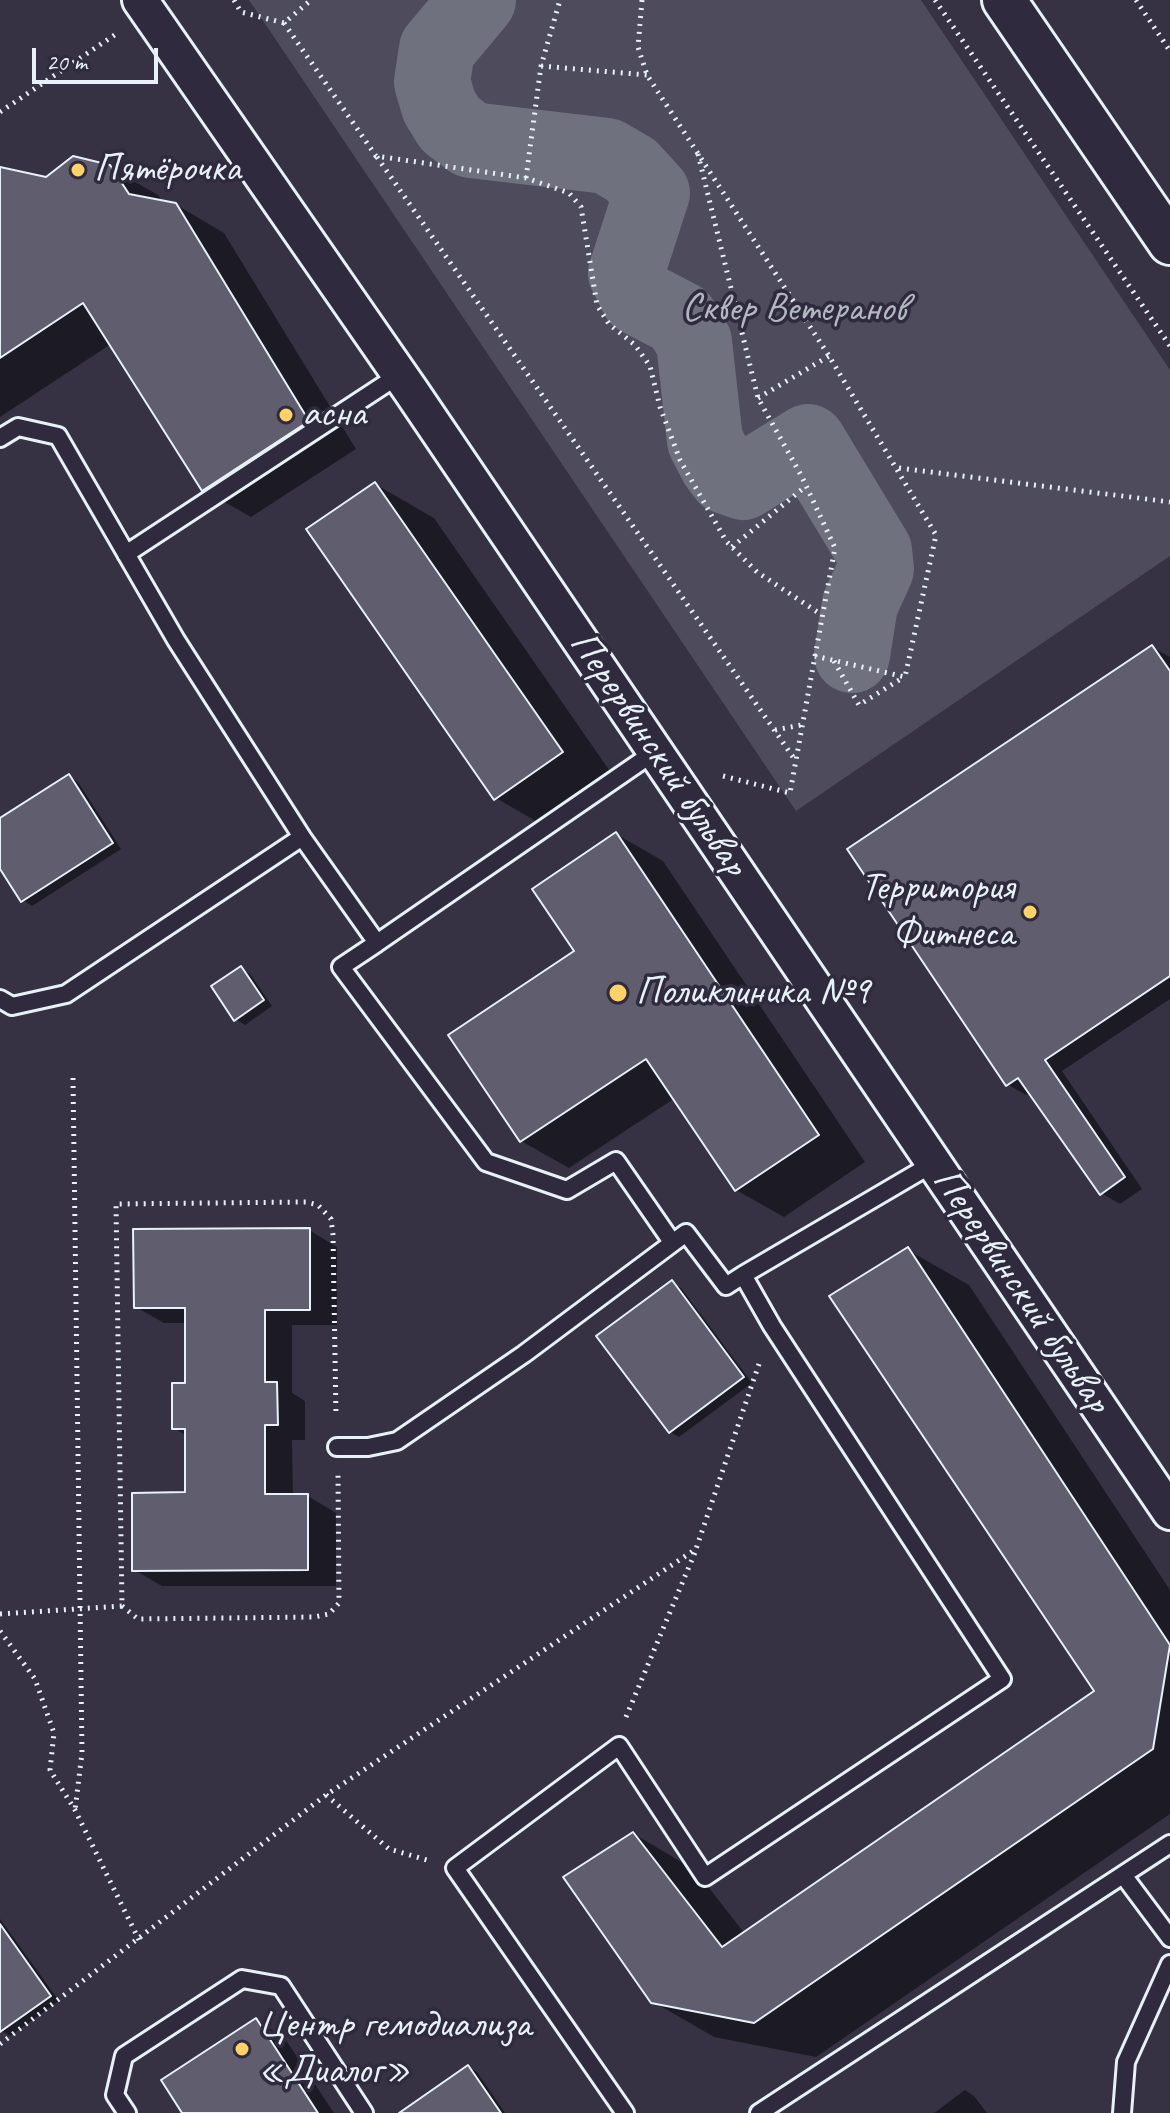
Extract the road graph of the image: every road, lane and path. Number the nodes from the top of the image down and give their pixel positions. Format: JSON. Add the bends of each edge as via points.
{"nodes":[{"id":1,"x":234,"y":0,"type":"edge"},
{"id":2,"x":311,"y":0,"type":"edge"},
{"id":3,"x":560,"y":0,"type":"edge"},
{"id":4,"x":642,"y":0,"type":"edge"},
{"id":5,"x":935,"y":0,"type":"edge"},
{"id":6,"x":1004,"y":0,"type":"edge"},
{"id":7,"x":1136,"y":0,"type":"edge"},
{"id":8,"x":144,"y":6,"type":"edge"},
{"id":9,"x":284,"y":23,"type":"junction"},
{"id":10,"x":1170,"y":51,"type":"edge"},
{"id":11,"x":541,"y":66,"type":"junction"},
{"id":12,"x":647,"y":75,"type":"junction"},
{"id":13,"x":0,"y":112,"type":"edge"},
{"id":14,"x":697,"y":149,"type":"junction"},
{"id":15,"x":376,"y":156,"type":"junction"},
{"id":16,"x":526,"y":178,"type":"junction"},
{"id":17,"x":1170,"y":243,"type":"edge"},
{"id":18,"x":1170,"y":346,"type":"edge"},
{"id":19,"x":829,"y":356,"type":"junction"},
{"id":20,"x":399,"y":375,"type":"junction"},
{"id":21,"x":758,"y":398,"type":"junction"},
{"id":22,"x":0,"y":438,"type":"edge"},
{"id":23,"x":898,"y":468,"type":"junction"},
{"id":24,"x":806,"y":486,"type":"junction"},
{"id":25,"x":1170,"y":502,"type":"edge"},
{"id":26,"x":732,"y":547,"type":"junction"},
{"id":27,"x":126,"y":554,"type":"junction"},
{"id":28,"x":822,"y":615,"type":"junction"},
{"id":29,"x":815,"y":656,"type":"junction"},
{"id":30,"x":834,"y":661,"type":"junction"},
{"id":31,"x":905,"y":677,"type":"junction"},
{"id":32,"x":801,"y":725,"type":"junction"},
{"id":33,"x":775,"y":730,"type":"junction"},
{"id":34,"x":659,"y":756,"type":"junction"},
{"id":35,"x":794,"y":758,"type":"junction"},
{"id":36,"x":302,"y":837,"type":"junction"},
{"id":37,"x":377,"y":943,"type":"junction"},
{"id":38,"x":0,"y":999,"type":"edge"},
{"id":39,"x":73,"y":1078,"type":"dead end"},
{"id":40,"x":934,"y":1163,"type":"junction"},
{"id":41,"x":672,"y":1242,"type":"junction"},
{"id":42,"x":743,"y":1275,"type":"junction"},
{"id":43,"x":772,"y":1326,"type":"junction"},
{"id":44,"x":337,"y":1447,"type":"junction"},
{"id":45,"x":1170,"y":1512,"type":"edge"},
{"id":46,"x":696,"y":1549,"type":"junction"},
{"id":47,"x":122,"y":1606,"type":"junction"},
{"id":48,"x":80,"y":1610,"type":"junction"},
{"id":49,"x":0,"y":1614,"type":"edge"},
{"id":50,"x":0,"y":1631,"type":"edge"},
{"id":51,"x":619,"y":1746,"type":"junction"},
{"id":52,"x":326,"y":1795,"type":"junction"},
{"id":53,"x":75,"y":1810,"type":"junction"},
{"id":54,"x":1170,"y":1844,"type":"edge"},
{"id":55,"x":455,"y":1868,"type":"junction"},
{"id":56,"x":1123,"y":1875,"type":"junction"},
{"id":57,"x":1170,"y":1938,"type":"edge"},
{"id":58,"x":139,"y":1940,"type":"junction"},
{"id":59,"x":1170,"y":1964,"type":"edge"},
{"id":60,"x":0,"y":2044,"type":"edge"},
{"id":61,"x":127,"y":2113,"type":"edge"},
{"id":62,"x":364,"y":2113,"type":"edge"},
{"id":63,"x":625,"y":2113,"type":"edge"},
{"id":64,"x":759,"y":2113,"type":"edge"},
{"id":65,"x":1122,"y":2113,"type":"edge"}],
"edges":[{"from":1,"to":9,"type":"path","via":[[241,12]]},
{"from":2,"to":9,"type":"path"},
{"from":3,"to":11,"type":"path"},
{"from":4,"to":12,"type":"path","via":[[638,47]]},
{"from":5,"to":18,"type":"path"},
{"from":6,"to":17,"type":"street"},
{"from":7,"to":10,"type":"path"},
{"from":8,"to":13,"type":"path"},
{"from":8,"to":20,"type":"street","name":"Перервинский бульвар"},
{"from":9,"to":15,"type":"path"},
{"from":11,"to":12,"type":"path"},
{"from":11,"to":16,"type":"path"},
{"from":12,"to":14,"type":"path"},
{"from":14,"to":19,"type":"path"},
{"from":14,"to":21,"type":"path"},
{"from":15,"to":16,"type":"path"},
{"from":15,"to":33,"type":"path"},
{"from":16,"to":26,"type":"path","via":[[569,193],[581,207],[597,305],[650,366],[680,460]]},
{"from":19,"to":21,"type":"path"},
{"from":19,"to":23,"type":"path"},
{"from":20,"to":27,"type":"lane"},
{"from":20,"to":34,"type":"street","name":"Перервинский бульвар"},
{"from":21,"to":24,"type":"path"},
{"from":22,"to":27,"type":"lane","via":[[18,427],[58,436]]},
{"from":23,"to":25,"type":"path"},
{"from":23,"to":31,"type":"path","via":[[936,535]]},
{"from":24,"to":26,"type":"path"},
{"from":24,"to":28,"type":"path","via":[[835,548]]},
{"from":26,"to":28,"type":"path","via":[[757,572]]},
{"from":27,"to":36,"type":"lane"},
{"from":28,"to":29,"type":"path"},
{"from":29,"to":30,"type":"path"},
{"from":29,"to":32,"type":"path"},
{"from":30,"to":31,"type":"path"},
{"from":30,"to":31,"type":"path","via":[[859,705]]},
{"from":32,"to":33,"type":"path"},
{"from":32,"to":35,"type":"path"},
{"from":33,"to":35,"type":"path"},
{"from":34,"to":35,"type":"path","via":[[790,793]]},
{"from":34,"to":37,"type":"lane"},
{"from":34,"to":40,"type":"street","name":"Перервинский бульвар"},
{"from":36,"to":37,"type":"lane"},
{"from":36,"to":38,"type":"lane","via":[[66,994],[12,1006]]},
{"from":37,"to":41,"type":"lane","via":[[341,967],[486,1162],[567,1190],[616,1161]]},
{"from":39,"to":48,"type":"path"},
{"from":40,"to":42,"type":"lane"},
{"from":40,"to":45,"type":"street","name":"Перервинский бульвар"},
{"from":41,"to":42,"type":"lane","via":[[686,1233],[726,1286]]},
{"from":41,"to":44,"type":"lane","via":[[397,1441]]},
{"from":42,"to":43,"type":"lane"},
{"from":43,"to":46,"type":"path"},
{"from":43,"to":51,"type":"lane","via":[[1002,1679],[705,1877]]},
{"from":44,"to":47,"type":"path","via":[[339,1603],[329,1614],[138,1619]]},
{"from":44,"to":47,"type":"path","via":[[333,1235],[325,1212],[306,1202],[116,1204]]},
{"from":46,"to":51,"type":"path","via":[[630,1700]]},
{"from":46,"to":52,"type":"path"},
{"from":47,"to":48,"type":"path"},
{"from":48,"to":49,"type":"path"},
{"from":48,"to":53,"type":"path","via":[[82,1753]]},
{"from":50,"to":53,"type":"path","via":[[35,1679],[54,1733],[50,1770]]},
{"from":51,"to":55,"type":"lane"},
{"from":52,"to":55,"type":"path","via":[[389,1849]]},
{"from":52,"to":58,"type":"path"},
{"from":53,"to":58,"type":"path"},
{"from":54,"to":56,"type":"lane"},
{"from":55,"to":63,"type":"lane"},
{"from":56,"to":57,"type":"lane"},
{"from":56,"to":64,"type":"lane"},
{"from":58,"to":60,"type":"path"},
{"from":59,"to":65,"type":"lane","via":[[1126,2062]]},
{"from":61,"to":62,"type":"lane","via":[[115,2095],[124,2056],[242,1979],[281,1986]]}]}
